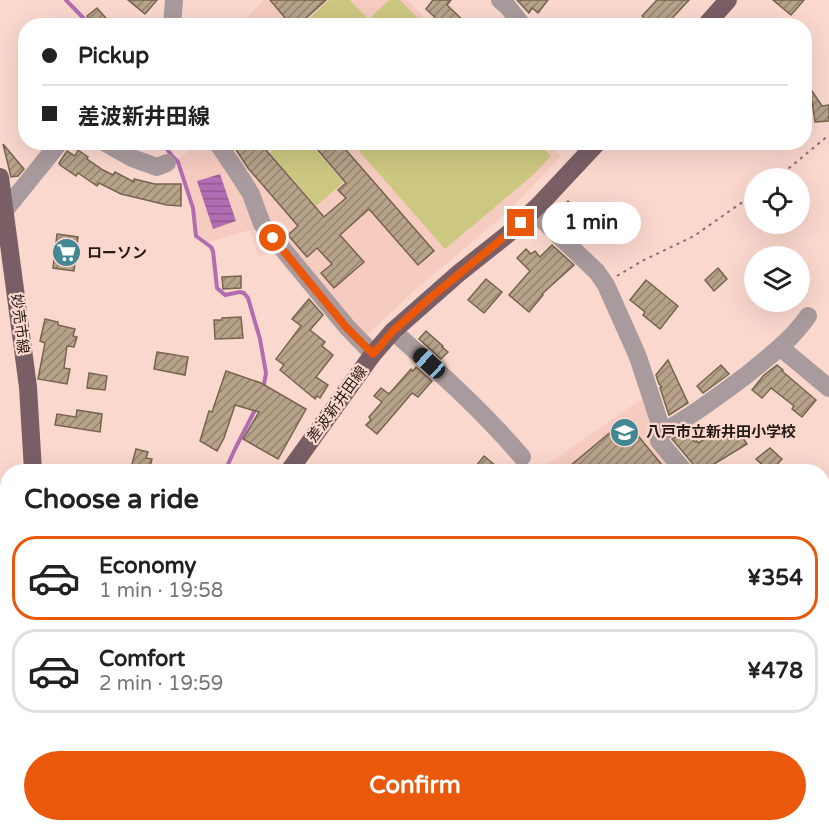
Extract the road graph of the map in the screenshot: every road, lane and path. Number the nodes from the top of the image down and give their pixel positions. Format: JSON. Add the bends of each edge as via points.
{"nodes":[{"id":1,"x":174,"y":0,"type":"edge"},
{"id":2,"x":500,"y":0,"type":"edge"},
{"id":3,"x":728,"y":0,"type":"edge"},
{"id":4,"x":173,"y":18,"type":"edge"},
{"id":5,"x":517,"y":18,"type":"edge"},
{"id":6,"x":712,"y":18,"type":"edge"},
{"id":7,"x":829,"y":135,"type":"edge"},
{"id":8,"x":812,"y":149,"type":"edge"},
{"id":9,"x":54,"y":150,"type":"edge"},
{"id":10,"x":118,"y":150,"type":"edge"},
{"id":11,"x":222,"y":150,"type":"edge"},
{"id":12,"x":590,"y":150,"type":"edge"},
{"id":13,"x":811,"y":150,"type":"edge"},
{"id":14,"x":167,"y":163,"type":"dead end"},
{"id":15,"x":789,"y":168,"type":"edge"},
{"id":16,"x":0,"y":177,"type":"edge"},
{"id":17,"x":744,"y":201,"type":"edge"},
{"id":18,"x":5,"y":210,"type":"junction"},
{"id":19,"x":533,"y":211,"type":"junction"},
{"id":20,"x":606,"y":285,"type":"junction"},
{"id":21,"x":808,"y":316,"type":"dead end"},
{"id":22,"x":393,"y":331,"type":"junction"},
{"id":23,"x":781,"y":348,"type":"junction"},
{"id":24,"x":373,"y":354,"type":"junction"},
{"id":25,"x":829,"y":388,"type":"edge"},
{"id":26,"x":659,"y":434,"type":"junction"},
{"id":27,"x":522,"y":457,"type":"dead end"},
{"id":28,"x":33,"y":464,"type":"edge"},
{"id":29,"x":294,"y":464,"type":"edge"},
{"id":30,"x":678,"y":464,"type":"edge"}],
"edges":[{"from":1,"to":4,"type":"street"},
{"from":2,"to":5,"type":"street"},
{"from":3,"to":6,"type":"main road"},
{"from":7,"to":8,"type":"path"},
{"from":9,"to":18,"type":"street"},
{"from":10,"to":14,"type":"street","via":[[157,167]]},
{"from":11,"to":24,"type":"street","via":[[251,194],[262,224],[346,327]]},
{"from":12,"to":19,"type":"main road","name":"差波新井田線"},
{"from":13,"to":15,"type":"path"},
{"from":16,"to":18,"type":"main road","name":"妙売市線"},
{"from":17,"to":20,"type":"path","via":[[694,236],[622,272]]},
{"from":18,"to":28,"type":"main road","name":"妙売市線","via":[[28,387]]},
{"from":19,"to":20,"type":"street"},
{"from":19,"to":22,"type":"main road","name":"差波新井田線"},
{"from":20,"to":26,"type":"street","via":[[638,357],[659,421]]},
{"from":21,"to":23,"type":"street"},
{"from":22,"to":24,"type":"main road","name":"差波新井田線"},
{"from":22,"to":27,"type":"street","via":[[482,413]]},
{"from":23,"to":25,"type":"street"},
{"from":23,"to":26,"type":"street","via":[[705,406]]},
{"from":24,"to":29,"type":"main road","name":"差波新井田線"},
{"from":26,"to":30,"type":"street","via":[[659,441]]}]}
